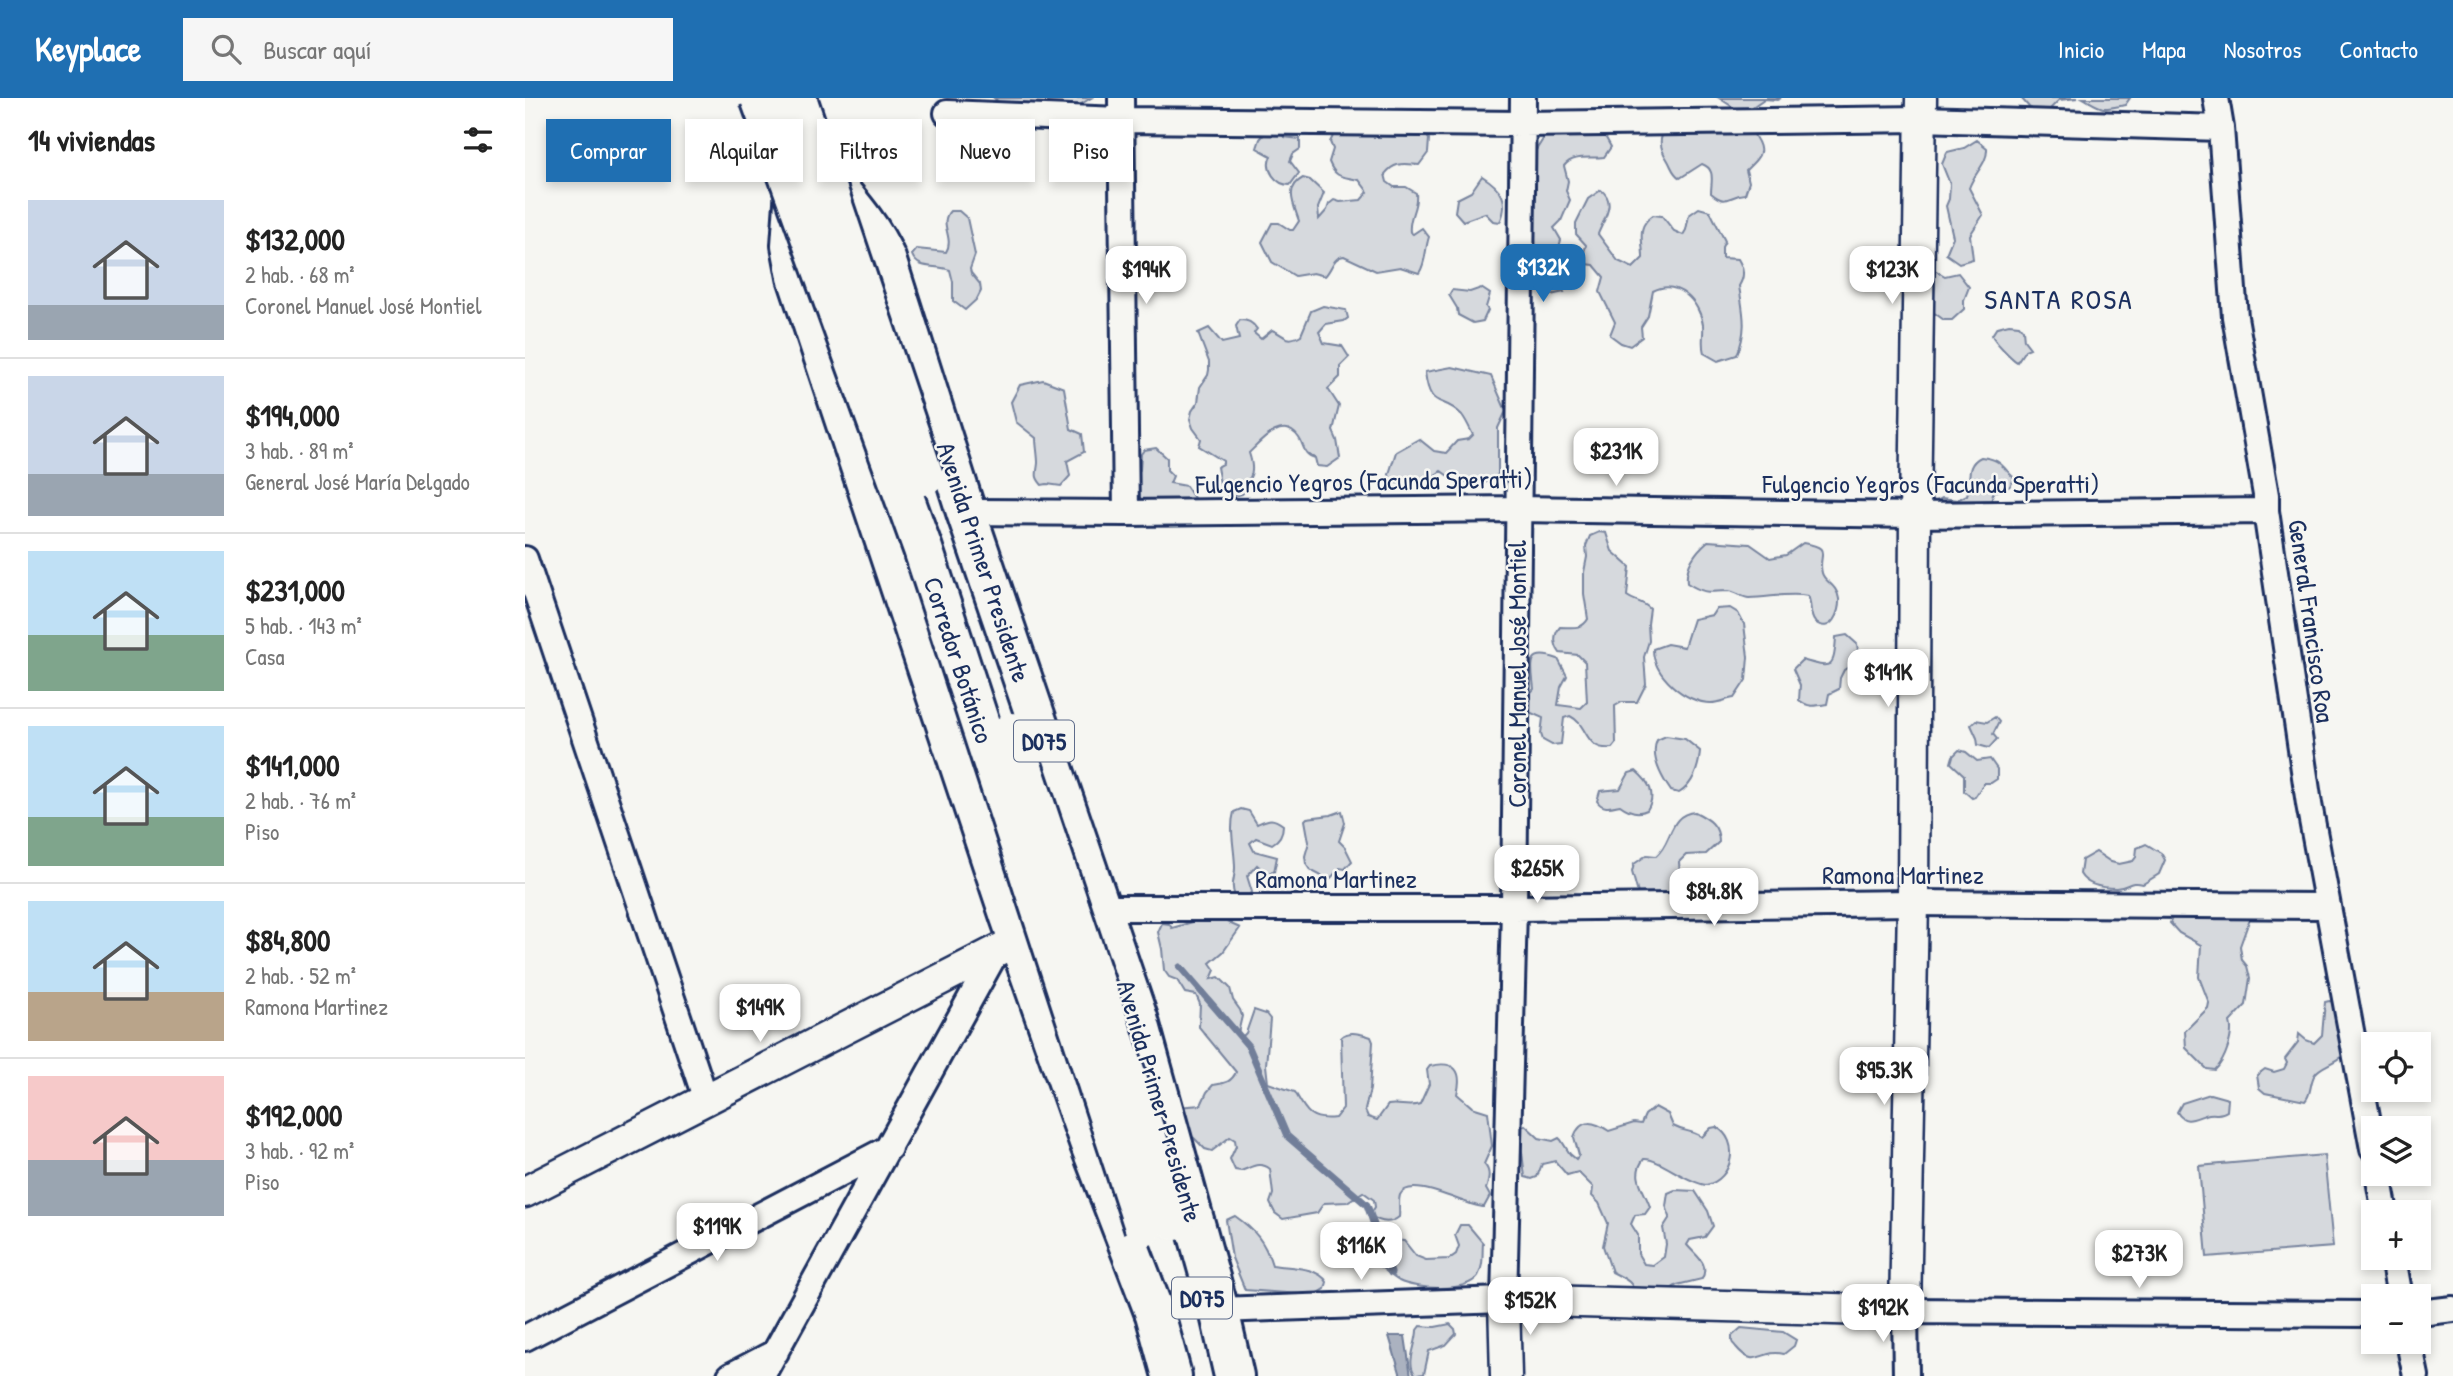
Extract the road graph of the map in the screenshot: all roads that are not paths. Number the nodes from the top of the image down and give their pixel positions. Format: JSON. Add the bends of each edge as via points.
{"nodes":[{"id":1,"x":760,"y":98,"type":"edge"},
{"id":2,"x":778,"y":98,"type":"edge"},
{"id":3,"x":797,"y":98,"type":"edge"},
{"id":4,"x":1523,"y":98,"type":"edge"},
{"id":5,"x":2216,"y":98,"type":"edge"},
{"id":6,"x":1921,"y":108,"type":"edge"},
{"id":7,"x":1120,"y":109,"type":"edge"},
{"id":8,"x":947,"y":113,"type":"dead end"},
{"id":9,"x":786,"y":119,"type":"edge"},
{"id":10,"x":1522,"y":124,"type":"junction"},
{"id":11,"x":2221,"y":128,"type":"junction"},
{"id":12,"x":803,"y":149,"type":"edge"},
{"id":13,"x":794,"y":182,"type":"edge"},
{"id":14,"x":1517,"y":509,"type":"junction"},
{"id":15,"x":2266,"y":511,"type":"junction"},
{"id":16,"x":966,"y":512,"type":"junction"},
{"id":17,"x":1126,"y":513,"type":"junction"},
{"id":18,"x":1915,"y":515,"type":"junction"},
{"id":19,"x":525,"y":559,"type":"edge"},
{"id":20,"x":1913,"y":903,"type":"junction"},
{"id":21,"x":2328,"y":906,"type":"junction"},
{"id":22,"x":1101,"y":908,"type":"junction"},
{"id":23,"x":1514,"y":908,"type":"junction"},
{"id":24,"x":1007,"y":946,"type":"junction"},
{"id":25,"x":706,"y":1100,"type":"junction"},
{"id":26,"x":2367,"y":1116,"type":"edge"},
{"id":27,"x":889,"y":1147,"type":"junction"},
{"id":28,"x":525,"y":1192,"type":"edge"},
{"id":29,"x":1160,"y":1224,"type":"junction"},
{"id":30,"x":1504,"y":1300,"type":"junction"},
{"id":31,"x":2453,"y":1309,"type":"edge"},
{"id":32,"x":1219,"y":1310,"type":"junction"},
{"id":33,"x":1905,"y":1311,"type":"junction"},
{"id":34,"x":2431,"y":1312,"type":"edge"},
{"id":35,"x":2361,"y":1314,"type":"edge"},
{"id":36,"x":525,"y":1338,"type":"edge"},
{"id":37,"x":776,"y":1352,"type":"junction"},
{"id":38,"x":2412,"y":1354,"type":"edge"},
{"id":39,"x":730,"y":1376,"type":"edge"},
{"id":40,"x":762,"y":1376,"type":"edge"},
{"id":41,"x":1173,"y":1376,"type":"edge"},
{"id":42,"x":1178,"y":1376,"type":"edge"},
{"id":43,"x":1232,"y":1376,"type":"edge"},
{"id":44,"x":1506,"y":1376,"type":"edge"},
{"id":45,"x":1906,"y":1376,"type":"edge"},
{"id":46,"x":2417,"y":1376,"type":"edge"}],
"edges":[{"from":1,"to":29,"type":"highway","name":"Corredor Botánico","number":"D075","bridge":true},
{"from":2,"to":9,"type":"highway","name":"Avenida Primer Presidente","number":"D075"},
{"from":3,"to":29,"type":"highway","name":"Corredor Botánico","number":"D075","bridge":true},
{"from":4,"to":10,"type":"street","name":"Coronel Manuel José Montiel"},
{"from":5,"to":11,"type":"street","name":"General Francisco Roa"},
{"from":6,"to":10,"type":"street"},
{"from":6,"to":11,"type":"street"},
{"from":6,"to":18,"type":"street"},
{"from":7,"to":8,"type":"street"},
{"from":7,"to":10,"type":"street"},
{"from":7,"to":17,"type":"street"},
{"from":10,"to":14,"type":"street","name":"Coronel Manuel José Montiel"},
{"from":11,"to":15,"type":"street","name":"General Francisco Roa","via":[[2235,317]]},
{"from":12,"to":16,"type":"highway","name":"Avenida Primer Presidente","number":"D075","via":[[877,238]]},
{"from":13,"to":24,"type":"highway","name":"Avenida Primer Presidente","number":"D075","via":[[791,245],[797,277]]},
{"from":14,"to":17,"type":"street","name":"Fulgencio Yegros (Facunda Speratti)"},
{"from":14,"to":18,"type":"street","name":"Fulgencio Yegros (Facunda Speratti)"},
{"from":14,"to":23,"type":"street","name":"Coronel Manuel José Montiel"},
{"from":15,"to":18,"type":"street","name":"Fulgencio Yegros (Facunda Speratti)"},
{"from":15,"to":21,"type":"street","name":"General Francisco Roa"},
{"from":16,"to":17,"type":"street","name":"Fulgencio Yegros (Facunda Speratti)"},
{"from":16,"to":22,"type":"highway","name":"Avenida Primer Presidente","number":"D075"},
{"from":18,"to":20,"type":"street"},
{"from":19,"to":25,"type":"street"},
{"from":20,"to":21,"type":"street","name":"Ramona Martinez"},
{"from":20,"to":23,"type":"street","name":"Ramona Martinez"},
{"from":20,"to":33,"type":"street"},
{"from":21,"to":26,"type":"street","name":"General Francisco Roa"},
{"from":22,"to":23,"type":"street","name":"Ramona Martinez"},
{"from":22,"to":32,"type":"highway","name":"Avenida Primer Presidente","number":"D075","via":[[1138,1018]]},
{"from":23,"to":30,"type":"street","name":"Coronel Manuel José Montiel"},
{"from":24,"to":25,"type":"street"},
{"from":24,"to":27,"type":"street"},
{"from":24,"to":41,"type":"highway","name":"Avenida Primer Presidente","number":"D075","via":[[1148,1294]]},
{"from":25,"to":28,"type":"street"},
{"from":27,"to":36,"type":"street"},
{"from":27,"to":37,"type":"street"},
{"from":29,"to":42,"type":"highway","number":"D075","via":[[1160,1281]]},
{"from":29,"to":43,"type":"highway","number":"D075"},
{"from":30,"to":32,"type":"street"},
{"from":30,"to":33,"type":"street"},
{"from":30,"to":44,"type":"street","name":"Coronel Manuel José Montiel"},
{"from":31,"to":34,"type":"street"},
{"from":32,"to":43,"type":"highway","name":"Avenida Primer Presidente","number":"D075"},
{"from":33,"to":35,"type":"street"},
{"from":33,"to":45,"type":"street"},
{"from":37,"to":39,"type":"street"},
{"from":37,"to":40,"type":"street"},
{"from":38,"to":46,"type":"street"}]}
